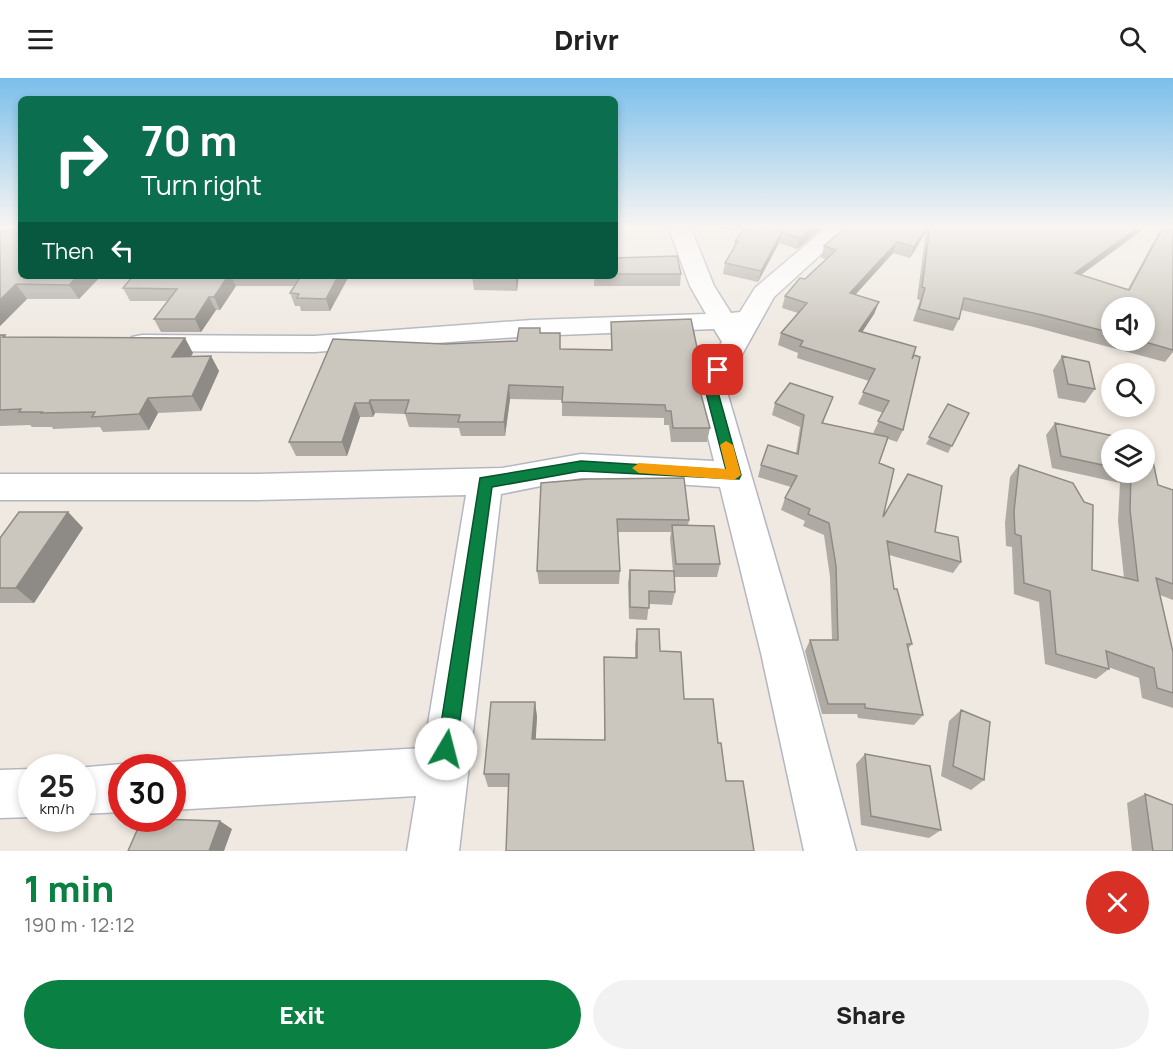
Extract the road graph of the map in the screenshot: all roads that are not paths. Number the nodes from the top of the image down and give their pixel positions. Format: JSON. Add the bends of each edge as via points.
{"nodes":[{"id":1,"x":693,"y":262,"type":"edge"},
{"id":2,"x":800,"y":262,"type":"edge"},
{"id":3,"x":735,"y":328,"type":"junction"},
{"id":4,"x":116,"y":343,"type":"edge"},
{"id":5,"x":734,"y":475,"type":"junction"},
{"id":6,"x":485,"y":482,"type":"junction"},
{"id":7,"x":0,"y":487,"type":"edge"},
{"id":8,"x":443,"y":771,"type":"junction"},
{"id":9,"x":186,"y":785,"type":"edge"},
{"id":10,"x":18,"y":793,"type":"edge"},
{"id":11,"x":0,"y":794,"type":"edge"},
{"id":12,"x":434,"y":851,"type":"edge"},
{"id":13,"x":830,"y":851,"type":"edge"}],
"edges":[{"from":1,"to":3,"type":"street","via":[[702,286]]},
{"from":2,"to":3,"type":"street","via":[[764,293]]},
{"from":3,"to":4,"type":"street","via":[[532,328],[314,344]]},
{"from":3,"to":5,"type":"street","via":[[710,385]]},
{"from":5,"to":6,"type":"street","via":[[581,466]]},
{"from":5,"to":13,"type":"street"},
{"from":6,"to":7,"type":"street"},
{"from":6,"to":8,"type":"street"},
{"from":8,"to":9,"type":"street"},
{"from":8,"to":12,"type":"street"},
{"from":10,"to":11,"type":"street"}]}
